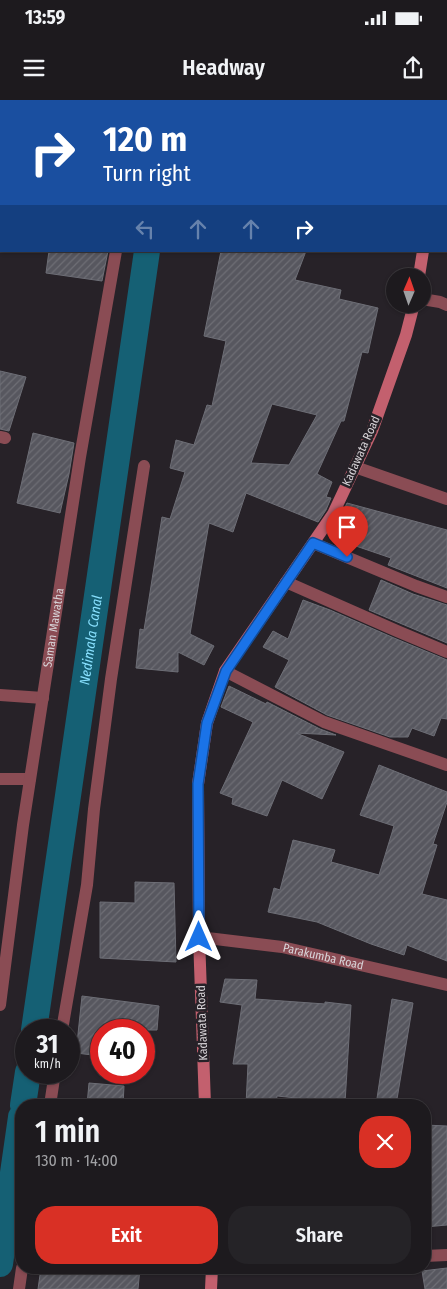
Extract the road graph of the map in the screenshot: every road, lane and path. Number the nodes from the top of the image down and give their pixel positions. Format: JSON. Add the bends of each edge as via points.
{"nodes":[{"id":1,"x":116,"y":252,"type":"edge"},
{"id":2,"x":424,"y":252,"type":"edge"},
{"id":3,"x":421,"y":268,"type":"edge"},
{"id":4,"x":431,"y":300,"type":"edge"},
{"id":5,"x":447,"y":305,"type":"edge"},
{"id":6,"x":412,"y":313,"type":"edge"},
{"id":7,"x":144,"y":466,"type":"dead end"},
{"id":8,"x":355,"y":467,"type":"junction"},
{"id":9,"x":447,"y":499,"type":"edge"},
{"id":10,"x":313,"y":543,"type":"junction"},
{"id":11,"x":286,"y":582,"type":"junction"},
{"id":12,"x":447,"y":597,"type":"edge"},
{"id":13,"x":447,"y":652,"type":"edge"},
{"id":14,"x":226,"y":671,"type":"junction"},
{"id":15,"x":0,"y":695,"type":"edge"},
{"id":16,"x":43,"y":698,"type":"junction"},
{"id":17,"x":447,"y":765,"type":"edge"},
{"id":18,"x":0,"y":779,"type":"edge"},
{"id":19,"x":30,"y":780,"type":"junction"},
{"id":20,"x":199,"y":937,"type":"junction"},
{"id":21,"x":447,"y":986,"type":"edge"},
{"id":22,"x":1,"y":996,"type":"edge"},
{"id":23,"x":64,"y":1019,"type":"edge"},
{"id":24,"x":53,"y":1084,"type":"edge"},
{"id":25,"x":51,"y":1099,"type":"edge"},
{"id":26,"x":206,"y":1099,"type":"edge"},
{"id":27,"x":447,"y":1255,"type":"edge"},
{"id":28,"x":431,"y":1256,"type":"edge"},
{"id":29,"x":21,"y":1274,"type":"edge"},
{"id":30,"x":212,"y":1274,"type":"edge"},
{"id":31,"x":19,"y":1289,"type":"edge"},
{"id":32,"x":211,"y":1289,"type":"edge"}],
"edges":[{"from":1,"to":16,"type":"street","name":"Saman Mawatha"},
{"from":2,"to":3,"type":"street"},
{"from":4,"to":5,"type":"street"},
{"from":6,"to":8,"type":"street","name":"Kadawata Road","via":[[372,431]]},
{"from":7,"to":23,"type":"street","via":[[110,679],[87,885]]},
{"from":8,"to":9,"type":"street"},
{"from":8,"to":10,"type":"street","name":"Kadawata Road","via":[[333,514]]},
{"from":10,"to":11,"type":"street","name":"Kadawata Road"},
{"from":10,"to":12,"type":"street"},
{"from":11,"to":13,"type":"street"},
{"from":11,"to":14,"type":"street","name":"Kadawata Road"},
{"from":14,"to":17,"type":"street","via":[[324,722]]},
{"from":14,"to":20,"type":"street","name":"Kadawata Road","via":[[207,723],[198,784]]},
{"from":15,"to":16,"type":"street"},
{"from":16,"to":19,"type":"street","name":"Saman Mawatha"},
{"from":18,"to":19,"type":"street"},
{"from":19,"to":22,"type":"street","name":"Saman Mawatha"},
{"from":20,"to":21,"type":"street","name":"Parakumba Road","via":[[282,948]]},
{"from":20,"to":26,"type":"street","name":"Kadawata Road"},
{"from":24,"to":25,"type":"street"},
{"from":27,"to":28,"type":"street"},
{"from":29,"to":31,"type":"street"},
{"from":30,"to":32,"type":"street"}]}
